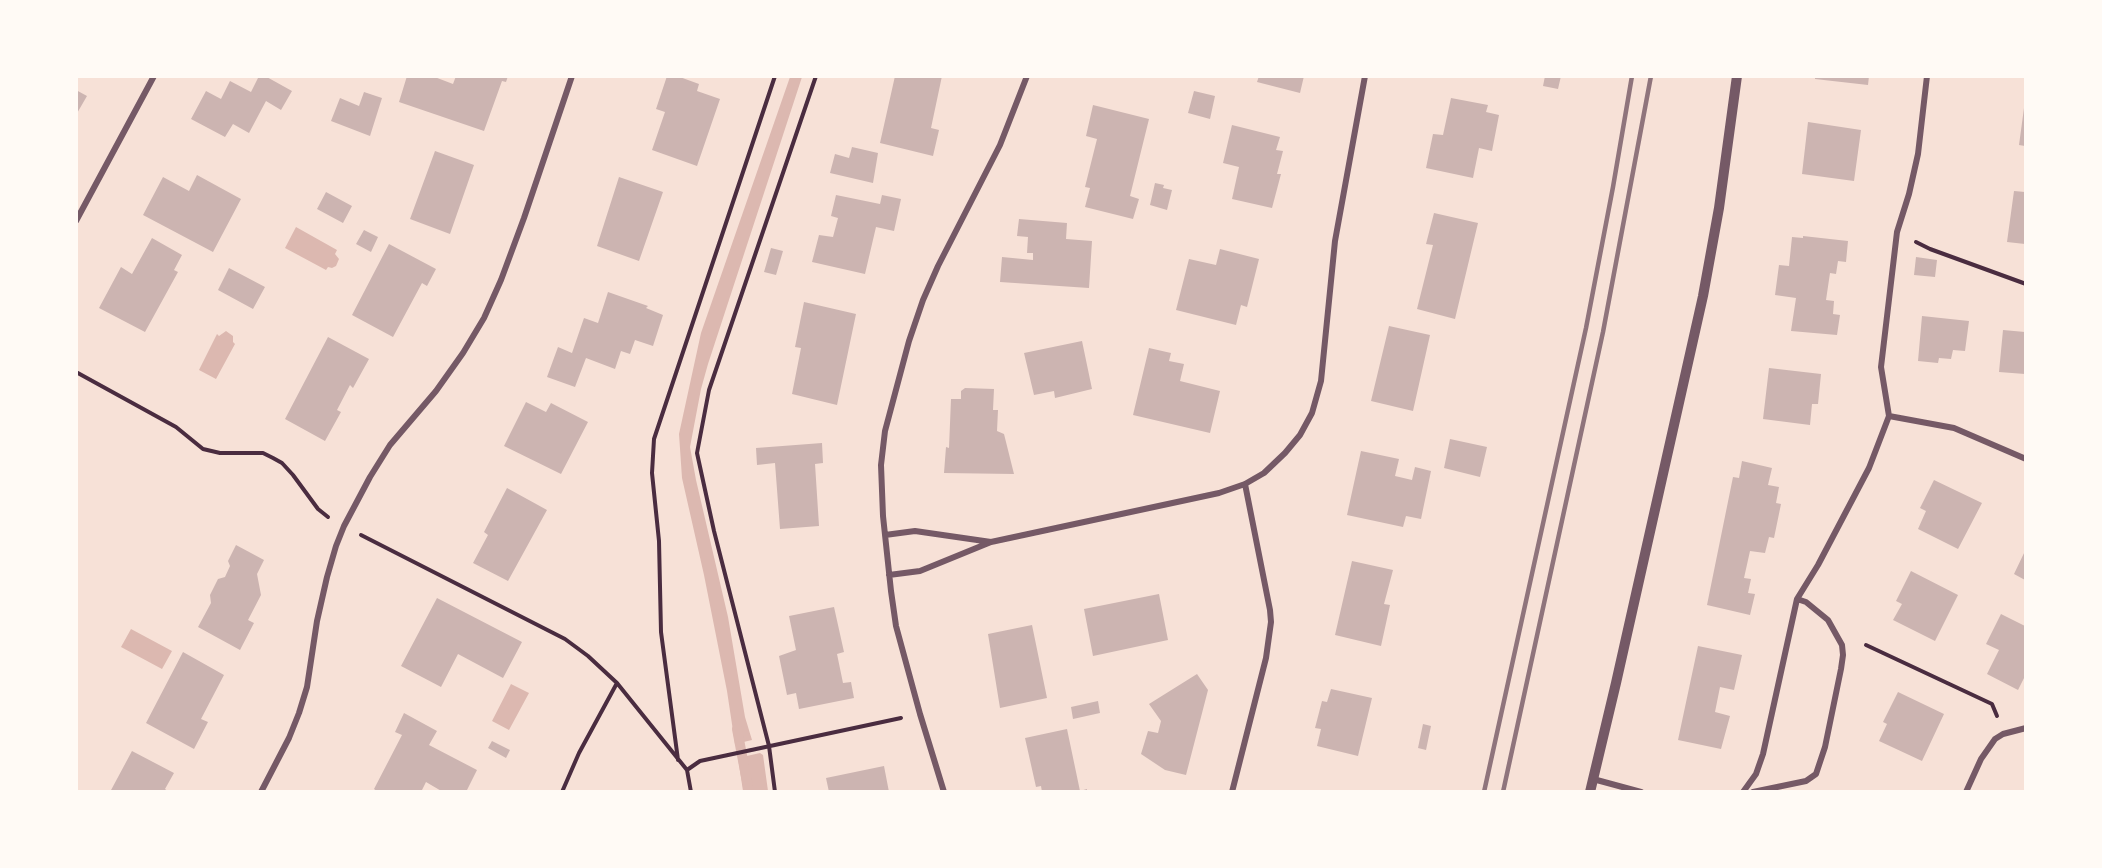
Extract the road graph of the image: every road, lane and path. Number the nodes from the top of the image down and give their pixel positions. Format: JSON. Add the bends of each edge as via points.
{"nodes":[{"id":1,"x":154,"y":76,"type":"edge"},
{"id":2,"x":572,"y":76,"type":"edge"},
{"id":3,"x":776,"y":76,"type":"edge"},
{"id":4,"x":816,"y":76,"type":"edge"},
{"id":5,"x":1027,"y":76,"type":"edge"},
{"id":6,"x":1365,"y":76,"type":"edge"},
{"id":7,"x":1737,"y":76,"type":"edge"},
{"id":8,"x":1927,"y":76,"type":"edge"},
{"id":9,"x":76,"y":221,"type":"edge"},
{"id":10,"x":1897,"y":232,"type":"junction"},
{"id":11,"x":2025,"y":284,"type":"edge"},
{"id":12,"x":76,"y":372,"type":"edge"},
{"id":13,"x":1889,"y":416,"type":"junction"},
{"id":14,"x":2025,"y":459,"type":"edge"},
{"id":15,"x":1245,"y":484,"type":"junction"},
{"id":16,"x":344,"y":526,"type":"junction"},
{"id":17,"x":885,"y":535,"type":"junction"},
{"id":18,"x":992,"y":542,"type":"junction"},
{"id":19,"x":889,"y":575,"type":"junction"},
{"id":20,"x":1797,"y":599,"type":"junction"},
{"id":21,"x":1866,"y":645,"type":"dead end"},
{"id":22,"x":617,"y":683,"type":"junction"},
{"id":23,"x":920,"y":714,"type":"junction"},
{"id":24,"x":2025,"y":729,"type":"edge"},
{"id":25,"x":2003,"y":734,"type":"junction"},
{"id":26,"x":769,"y":746,"type":"junction"},
{"id":27,"x":678,"y":761,"type":"junction"},
{"id":28,"x":687,"y":770,"type":"junction"},
{"id":29,"x":1593,"y":779,"type":"junction"},
{"id":30,"x":261,"y":792,"type":"edge"},
{"id":31,"x":562,"y":792,"type":"edge"},
{"id":32,"x":691,"y":792,"type":"edge"},
{"id":33,"x":776,"y":792,"type":"edge"},
{"id":34,"x":944,"y":792,"type":"edge"},
{"id":35,"x":1232,"y":792,"type":"edge"},
{"id":36,"x":1590,"y":792,"type":"edge"},
{"id":37,"x":1641,"y":792,"type":"edge"},
{"id":38,"x":1743,"y":792,"type":"edge"},
{"id":39,"x":1754,"y":792,"type":"edge"},
{"id":40,"x":1966,"y":792,"type":"edge"}],
"edges":[{"from":1,"to":9,"type":"street"},
{"from":2,"to":16,"type":"street","via":[[520,228],[484,318],[436,391],[390,445]]},
{"from":3,"to":27,"type":"path","via":[[654,439],[652,472],[659,541],[661,633]]},
{"from":4,"to":26,"type":"path","via":[[709,390],[697,453]]},
{"from":5,"to":17,"type":"street","via":[[1000,145],[938,266],[909,341],[885,431],[881,465]]},
{"from":6,"to":15,"type":"street","via":[[1335,241],[1317,399],[1300,435],[1285,453]]},
{"from":7,"to":29,"type":"street","via":[[1703,296]]},
{"from":8,"to":10,"type":"street","via":[[1918,154]]},
{"from":10,"to":11,"type":"path","via":[[1929,249]]},
{"from":10,"to":13,"type":"street","via":[[1881,367]]},
{"from":12,"to":16,"type":"path","via":[[176,427],[204,449],[263,453],[273,458],[293,475],[328,518]]},
{"from":13,"to":14,"type":"street","via":[[1954,428]]},
{"from":13,"to":20,"type":"street","via":[[1869,468]]},
{"from":15,"to":18,"type":"street"},
{"from":15,"to":35,"type":"street","via":[[1271,622],[1266,658]]},
{"from":16,"to":22,"type":"path","via":[[565,639]]},
{"from":16,"to":30,"type":"street","via":[[327,577],[299,713]]},
{"from":17,"to":18,"type":"street","via":[[915,531]]},
{"from":17,"to":19,"type":"street"},
{"from":18,"to":19,"type":"street","via":[[920,571]]},
{"from":19,"to":23,"type":"street","via":[[896,626]]},
{"from":20,"to":38,"type":"street","via":[[1763,754],[1756,774]]},
{"from":20,"to":39,"type":"street","via":[[1828,620],[1842,645],[1825,747],[1816,774],[1806,781]]},
{"from":21,"to":25,"type":"path","via":[[1992,704]]},
{"from":22,"to":27,"type":"path"},
{"from":22,"to":31,"type":"path"},
{"from":23,"to":26,"type":"path"},
{"from":23,"to":34,"type":"street"},
{"from":24,"to":25,"type":"street"},
{"from":25,"to":40,"type":"street","via":[[1988,747]]},
{"from":26,"to":28,"type":"path","via":[[700,760]]},
{"from":26,"to":33,"type":"path"},
{"from":27,"to":28,"type":"path"},
{"from":28,"to":32,"type":"path"},
{"from":29,"to":36,"type":"street"},
{"from":29,"to":37,"type":"street"}]}
